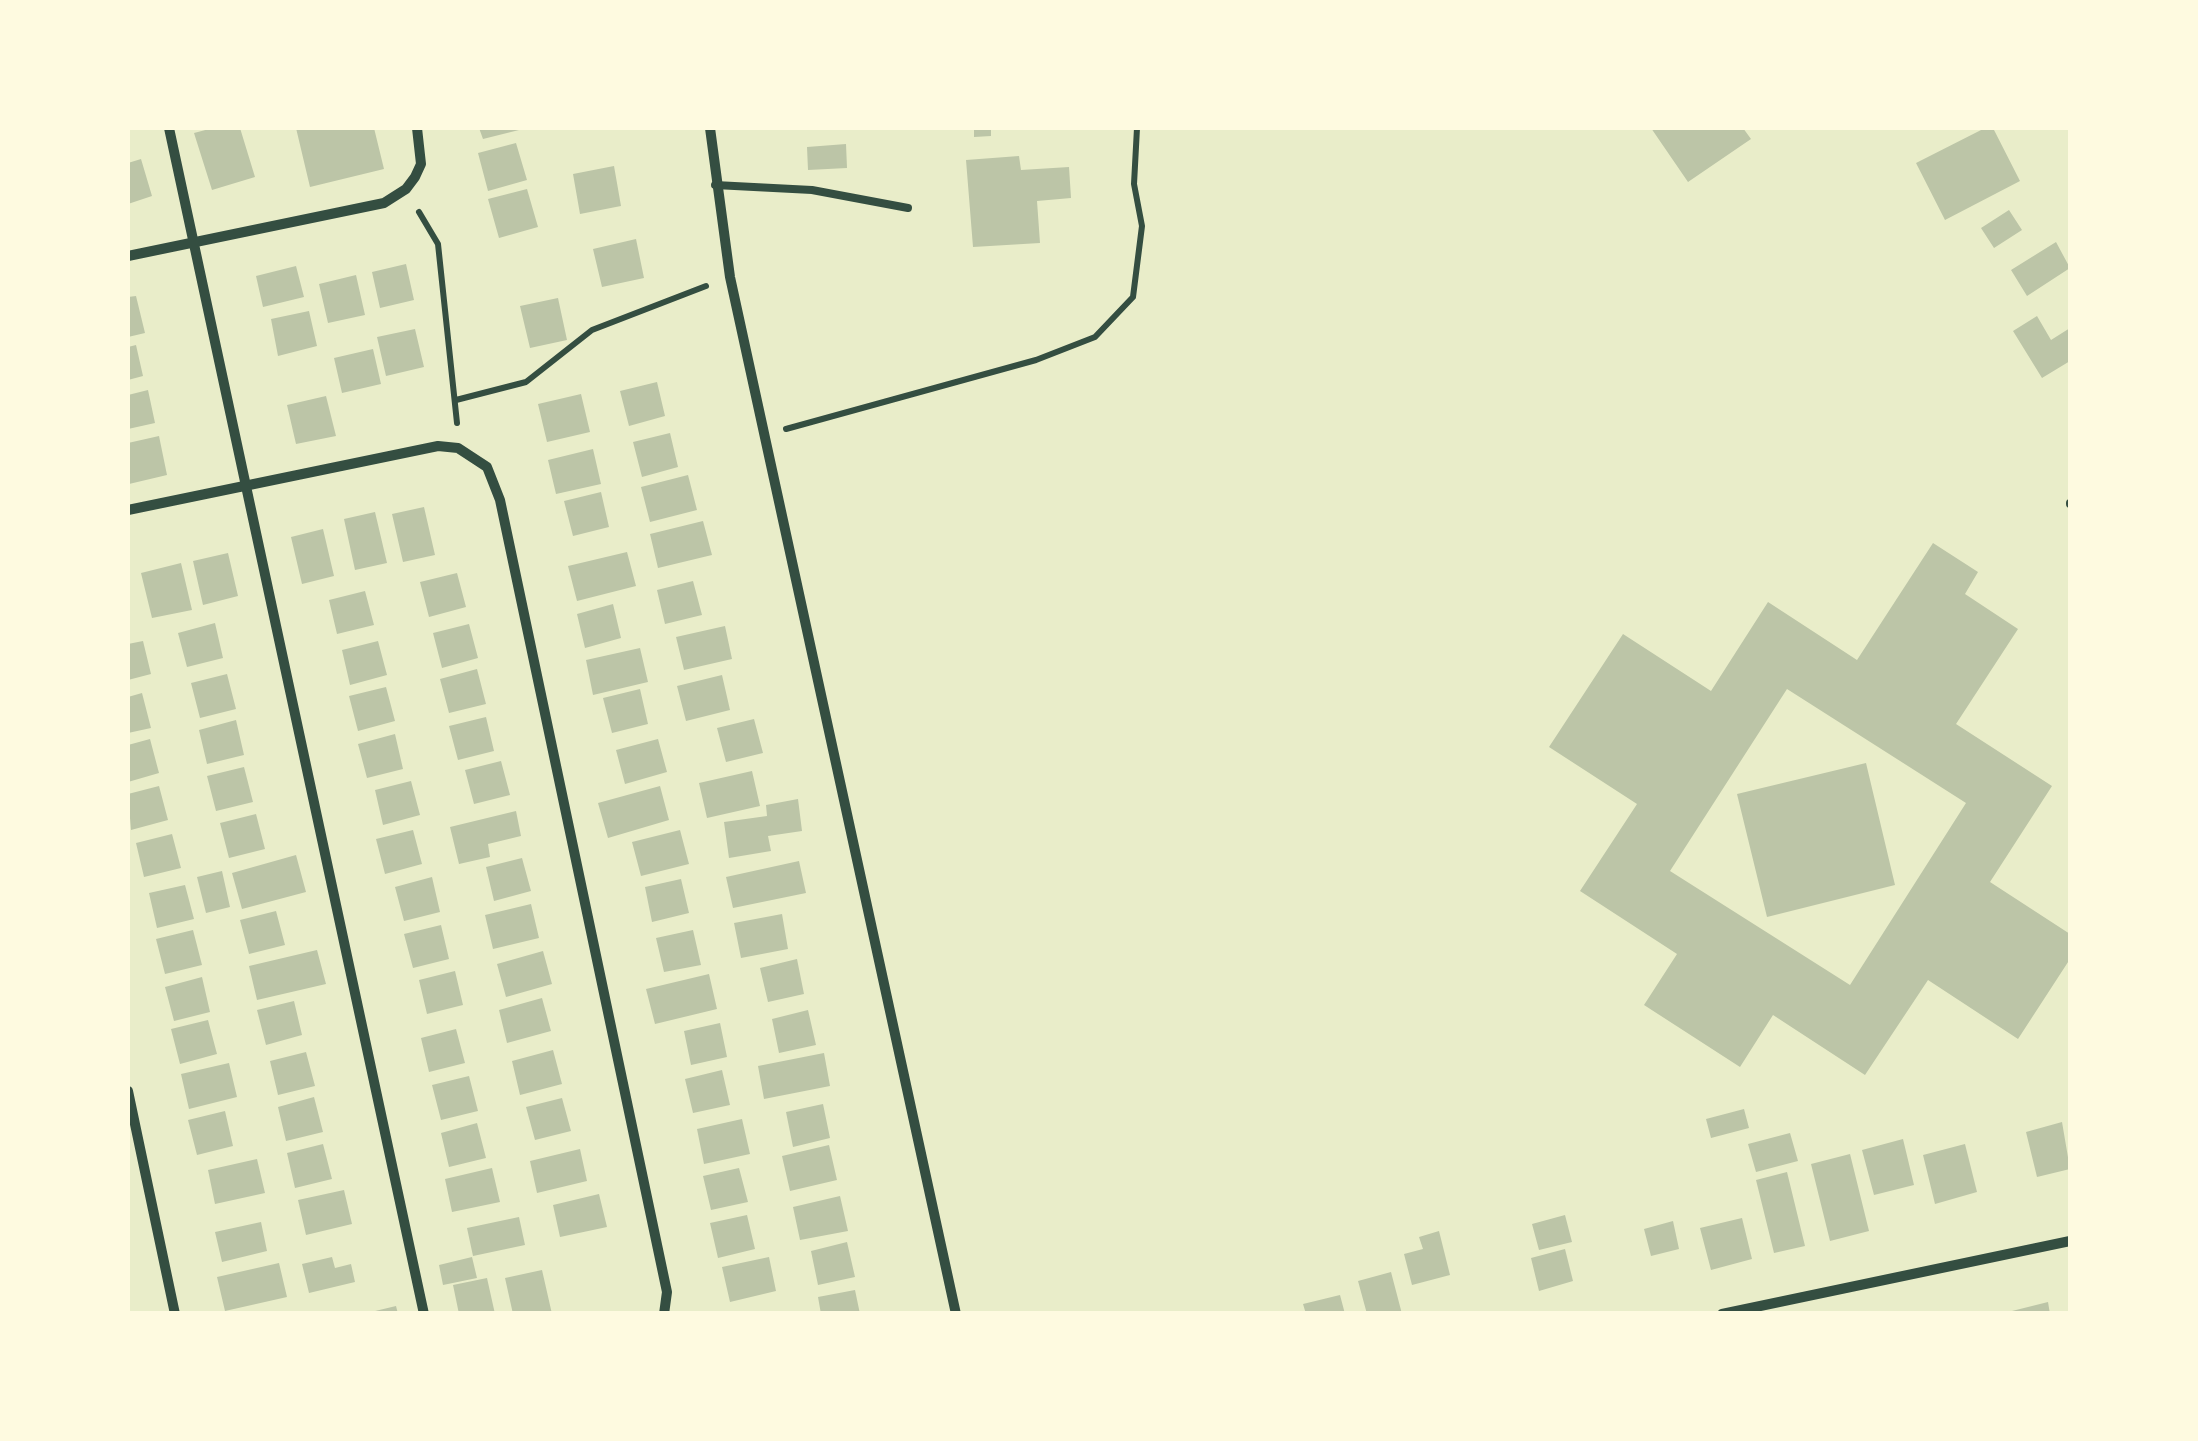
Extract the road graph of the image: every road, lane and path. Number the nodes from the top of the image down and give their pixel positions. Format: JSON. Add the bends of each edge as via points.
{"nodes":[{"id":1,"x":169,"y":128,"type":"edge"},
{"id":2,"x":417,"y":128,"type":"edge"},
{"id":3,"x":710,"y":128,"type":"edge"},
{"id":4,"x":1137,"y":128,"type":"edge"},
{"id":5,"x":715,"y":185,"type":"junction"},
{"id":6,"x":406,"y":190,"type":"junction"},
{"id":7,"x":908,"y":208,"type":"dead end"},
{"id":8,"x":194,"y":241,"type":"junction"},
{"id":9,"x":128,"y":256,"type":"edge"},
{"id":10,"x":730,"y":277,"type":"junction"},
{"id":11,"x":456,"y":400,"type":"junction"},
{"id":12,"x":764,"y":435,"type":"junction"},
{"id":13,"x":458,"y":448,"type":"junction"},
{"id":14,"x":246,"y":485,"type":"junction"},
{"id":15,"x":128,"y":510,"type":"edge"},
{"id":16,"x":128,"y":1091,"type":"edge"},
{"id":17,"x":2070,"y":1241,"type":"edge"},
{"id":18,"x":175,"y":1314,"type":"edge"},
{"id":19,"x":424,"y":1314,"type":"edge"},
{"id":20,"x":664,"y":1314,"type":"edge"},
{"id":21,"x":956,"y":1314,"type":"edge"},
{"id":22,"x":1722,"y":1314,"type":"edge"}],
"edges":[{"from":1,"to":8,"type":"street"},
{"from":2,"to":6,"type":"street","via":[[421,164]]},
{"from":3,"to":5,"type":"street"},
{"from":4,"to":12,"type":"path","via":[[1134,184],[1142,226],[1133,298],[1095,337],[1036,360]]},
{"from":5,"to":7,"type":"lane","via":[[812,190]]},
{"from":5,"to":10,"type":"street"},
{"from":6,"to":8,"type":"street","via":[[372,207]]},
{"from":6,"to":11,"type":"path","via":[[438,244]]},
{"from":8,"to":9,"type":"street"},
{"from":8,"to":14,"type":"street"},
{"from":10,"to":11,"type":"path","via":[[592,330],[526,382]]},
{"from":10,"to":12,"type":"street"},
{"from":11,"to":13,"type":"path"},
{"from":12,"to":21,"type":"street"},
{"from":13,"to":14,"type":"street","via":[[438,446]]},
{"from":13,"to":20,"type":"street","via":[[487,467],[500,500],[667,1292]]},
{"from":14,"to":15,"type":"street"},
{"from":14,"to":19,"type":"street"},
{"from":16,"to":18,"type":"street"},
{"from":17,"to":22,"type":"street"}]}
